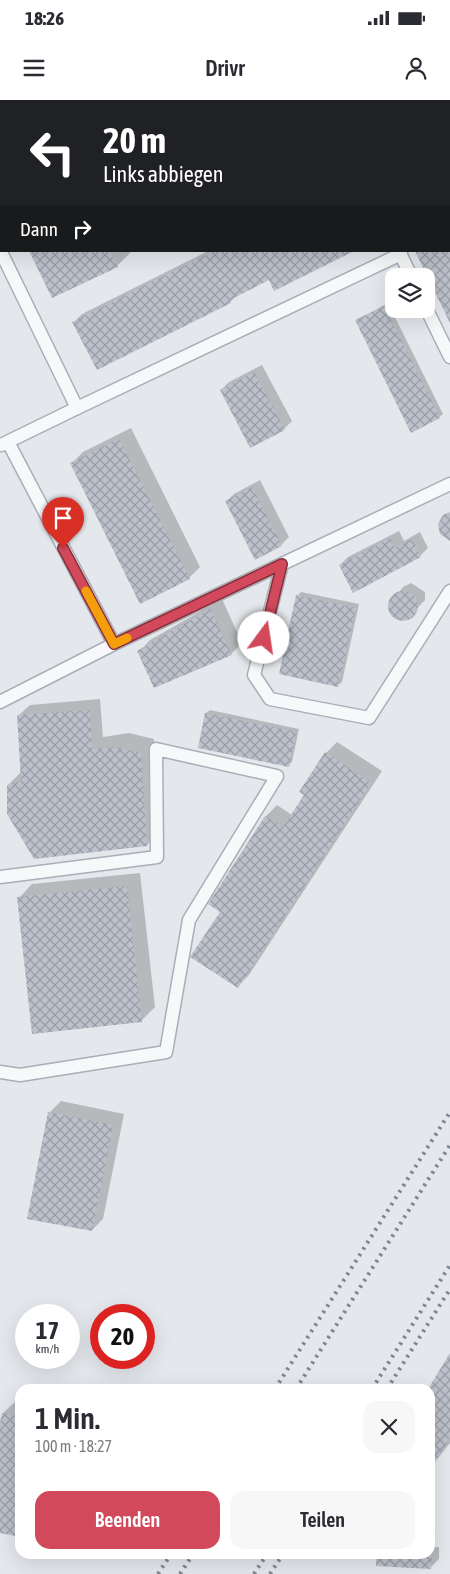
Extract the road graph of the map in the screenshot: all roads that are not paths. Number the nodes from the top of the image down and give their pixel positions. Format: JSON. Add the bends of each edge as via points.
{"nodes":[{"id":1,"x":1,"y":252,"type":"edge"},
{"id":2,"x":400,"y":253,"type":"edge"},
{"id":3,"x":407,"y":268,"type":"edge"},
{"id":4,"x":431,"y":318,"type":"edge"},
{"id":5,"x":450,"y":357,"type":"edge"},
{"id":6,"x":77,"y":408,"type":"junction"},
{"id":7,"x":4,"y":444,"type":"edge"},
{"id":8,"x":450,"y":484,"type":"edge"},
{"id":9,"x":282,"y":564,"type":"junction"},
{"id":10,"x":450,"y":591,"type":"edge"},
{"id":11,"x":114,"y":644,"type":"junction"},
{"id":12,"x":0,"y":702,"type":"edge"},
{"id":13,"x":0,"y":877,"type":"edge"},
{"id":14,"x":0,"y":1072,"type":"edge"}],
"edges":[{"from":1,"to":6,"type":"lane"},
{"from":2,"to":3,"type":"lane"},
{"from":2,"to":6,"type":"lane"},
{"from":4,"to":5,"type":"lane"},
{"from":6,"to":7,"type":"lane"},
{"from":7,"to":11,"type":"lane"},
{"from":8,"to":9,"type":"lane"},
{"from":9,"to":10,"type":"lane","via":[[254,675],[270,699],[369,718]]},
{"from":9,"to":11,"type":"lane"},
{"from":11,"to":12,"type":"lane"},
{"from":13,"to":14,"type":"lane","via":[[157,857],[156,749],[276,776],[189,920],[166,1052],[20,1075]]}]}
